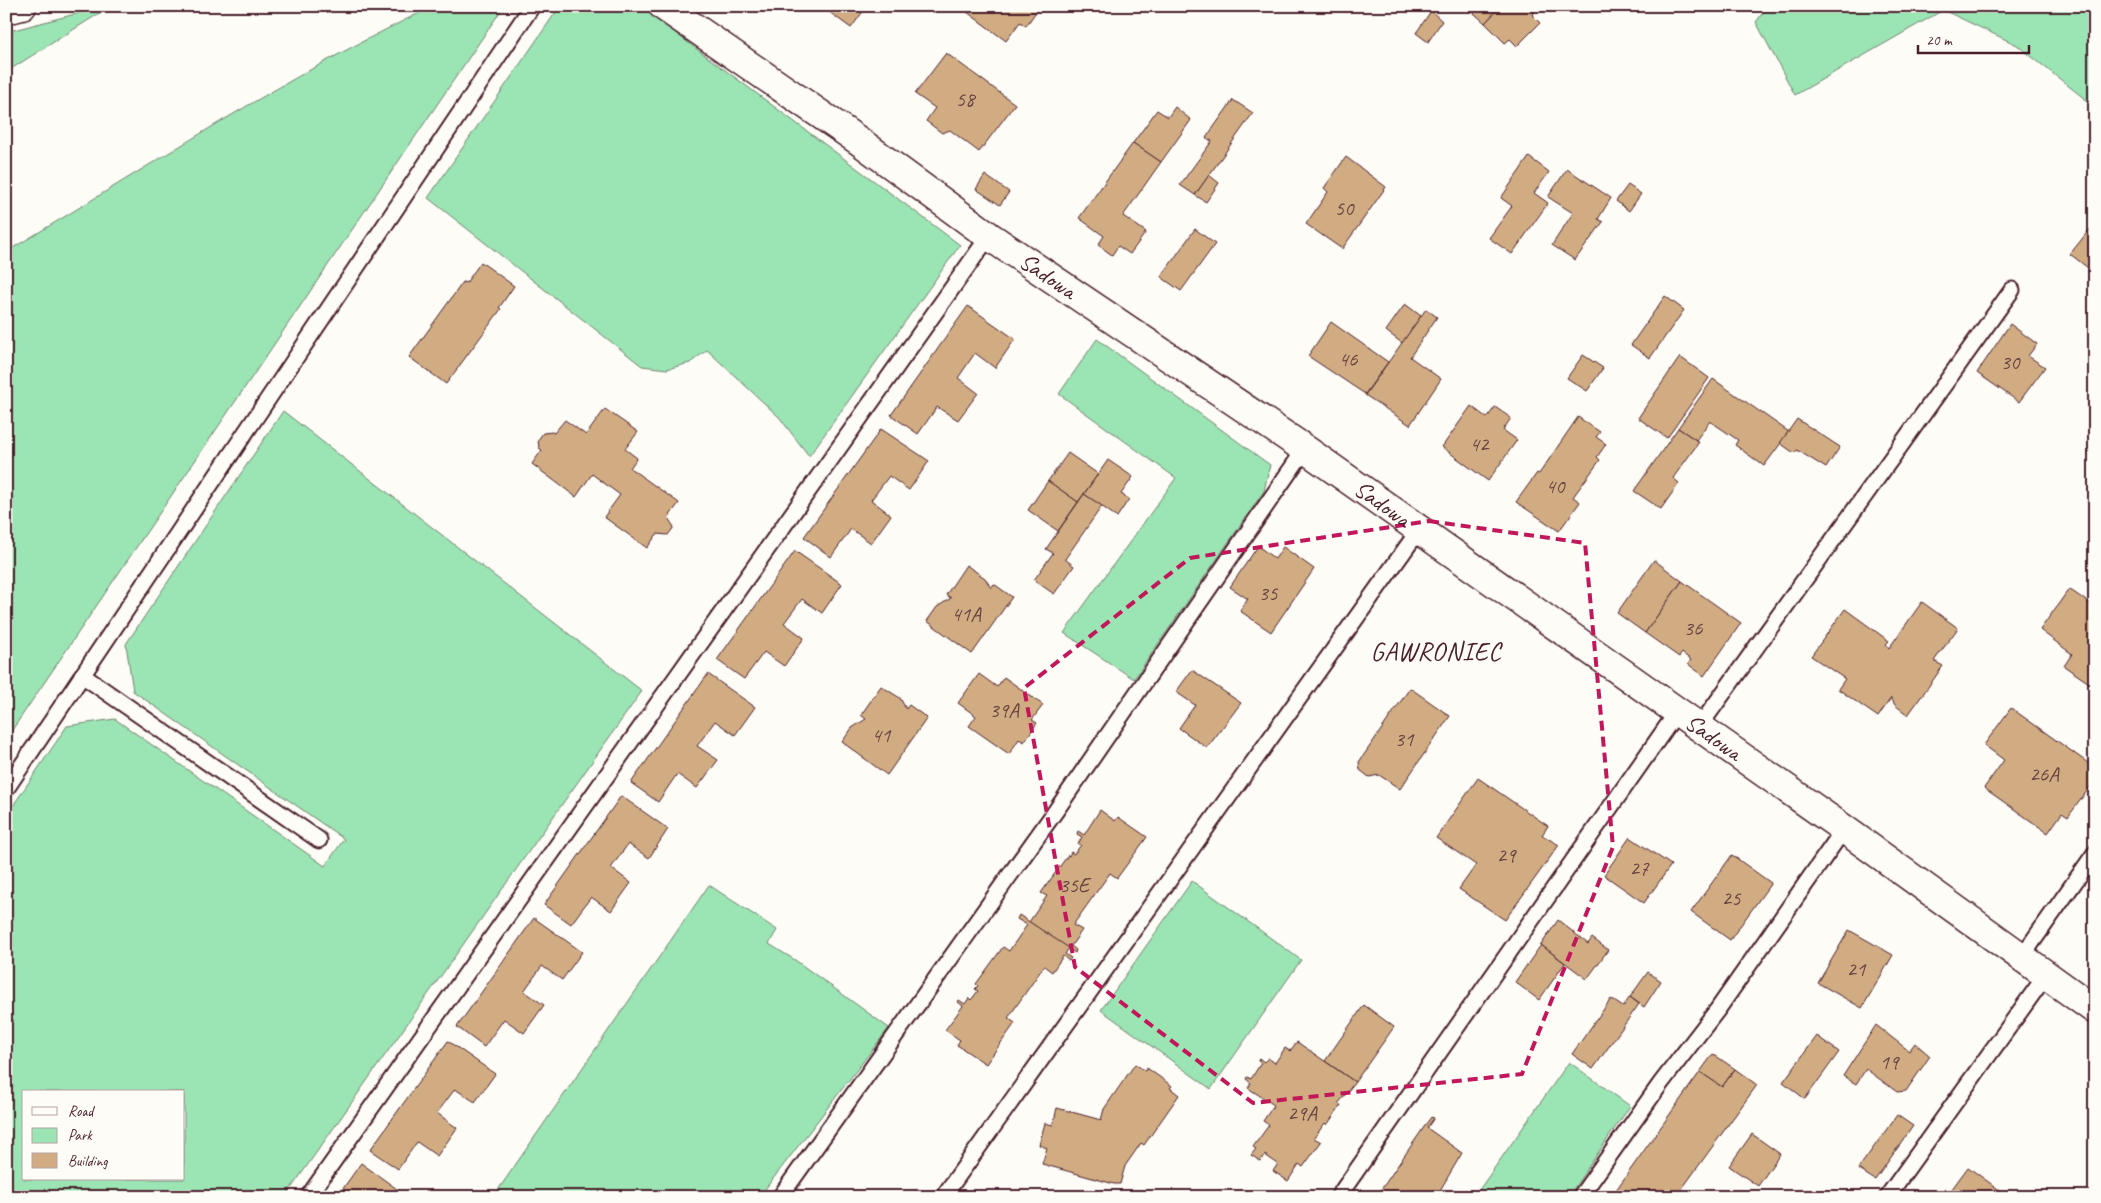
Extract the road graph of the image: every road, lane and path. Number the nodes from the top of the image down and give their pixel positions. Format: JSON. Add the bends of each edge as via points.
{"nodes":[{"id":1,"x":22,"y":6,"type":"edge"},
{"id":2,"x":532,"y":6,"type":"edge"},
{"id":3,"x":663,"y":6,"type":"edge"},
{"id":4,"x":6,"y":10,"type":"edge"},
{"id":5,"x":989,"y":236,"type":"junction"},
{"id":6,"x":2012,"y":290,"type":"dead end"},
{"id":7,"x":1305,"y":449,"type":"junction"},
{"id":8,"x":1419,"y":530,"type":"junction"},
{"id":9,"x":82,"y":676,"type":"junction"},
{"id":10,"x":1688,"y":719,"type":"junction"},
{"id":11,"x":6,"y":789,"type":"edge"},
{"id":12,"x":1844,"y":829,"type":"junction"},
{"id":13,"x":319,"y":840,"type":"dead end"},
{"id":14,"x":2095,"y":853,"type":"edge"},
{"id":15,"x":2021,"y":958,"type":"junction"},
{"id":16,"x":2046,"y":975,"type":"junction"},
{"id":17,"x":2095,"y":1010,"type":"edge"},
{"id":18,"x":308,"y":1197,"type":"edge"},
{"id":19,"x":780,"y":1197,"type":"edge"},
{"id":20,"x":943,"y":1197,"type":"edge"},
{"id":21,"x":1338,"y":1197,"type":"edge"},
{"id":22,"x":1580,"y":1197,"type":"edge"},
{"id":23,"x":1887,"y":1197,"type":"edge"}],
"edges":[{"from":1,"to":4,"type":"street"},
{"from":2,"to":9,"type":"lane"},
{"from":3,"to":5,"type":"street","name":"Sadowa","via":[[859,141]]},
{"from":5,"to":7,"type":"street","name":"Sadowa"},
{"from":5,"to":18,"type":"lane"},
{"from":6,"to":10,"type":"lane"},
{"from":7,"to":8,"type":"street","name":"Sadowa"},
{"from":7,"to":19,"type":"lane","via":[[1057,810]]},
{"from":8,"to":10,"type":"street","name":"Sadowa"},
{"from":8,"to":20,"type":"lane"},
{"from":9,"to":11,"type":"lane"},
{"from":9,"to":13,"type":"lane"},
{"from":10,"to":12,"type":"street","name":"Sadowa"},
{"from":10,"to":21,"type":"lane"},
{"from":12,"to":15,"type":"street","name":"Sadowa"},
{"from":12,"to":22,"type":"lane","via":[[1718,1009]]},
{"from":14,"to":15,"type":"lane"},
{"from":15,"to":16,"type":"street","name":"Sadowa"},
{"from":16,"to":17,"type":"street","name":"Sadowa"},
{"from":16,"to":23,"type":"lane"}]}
